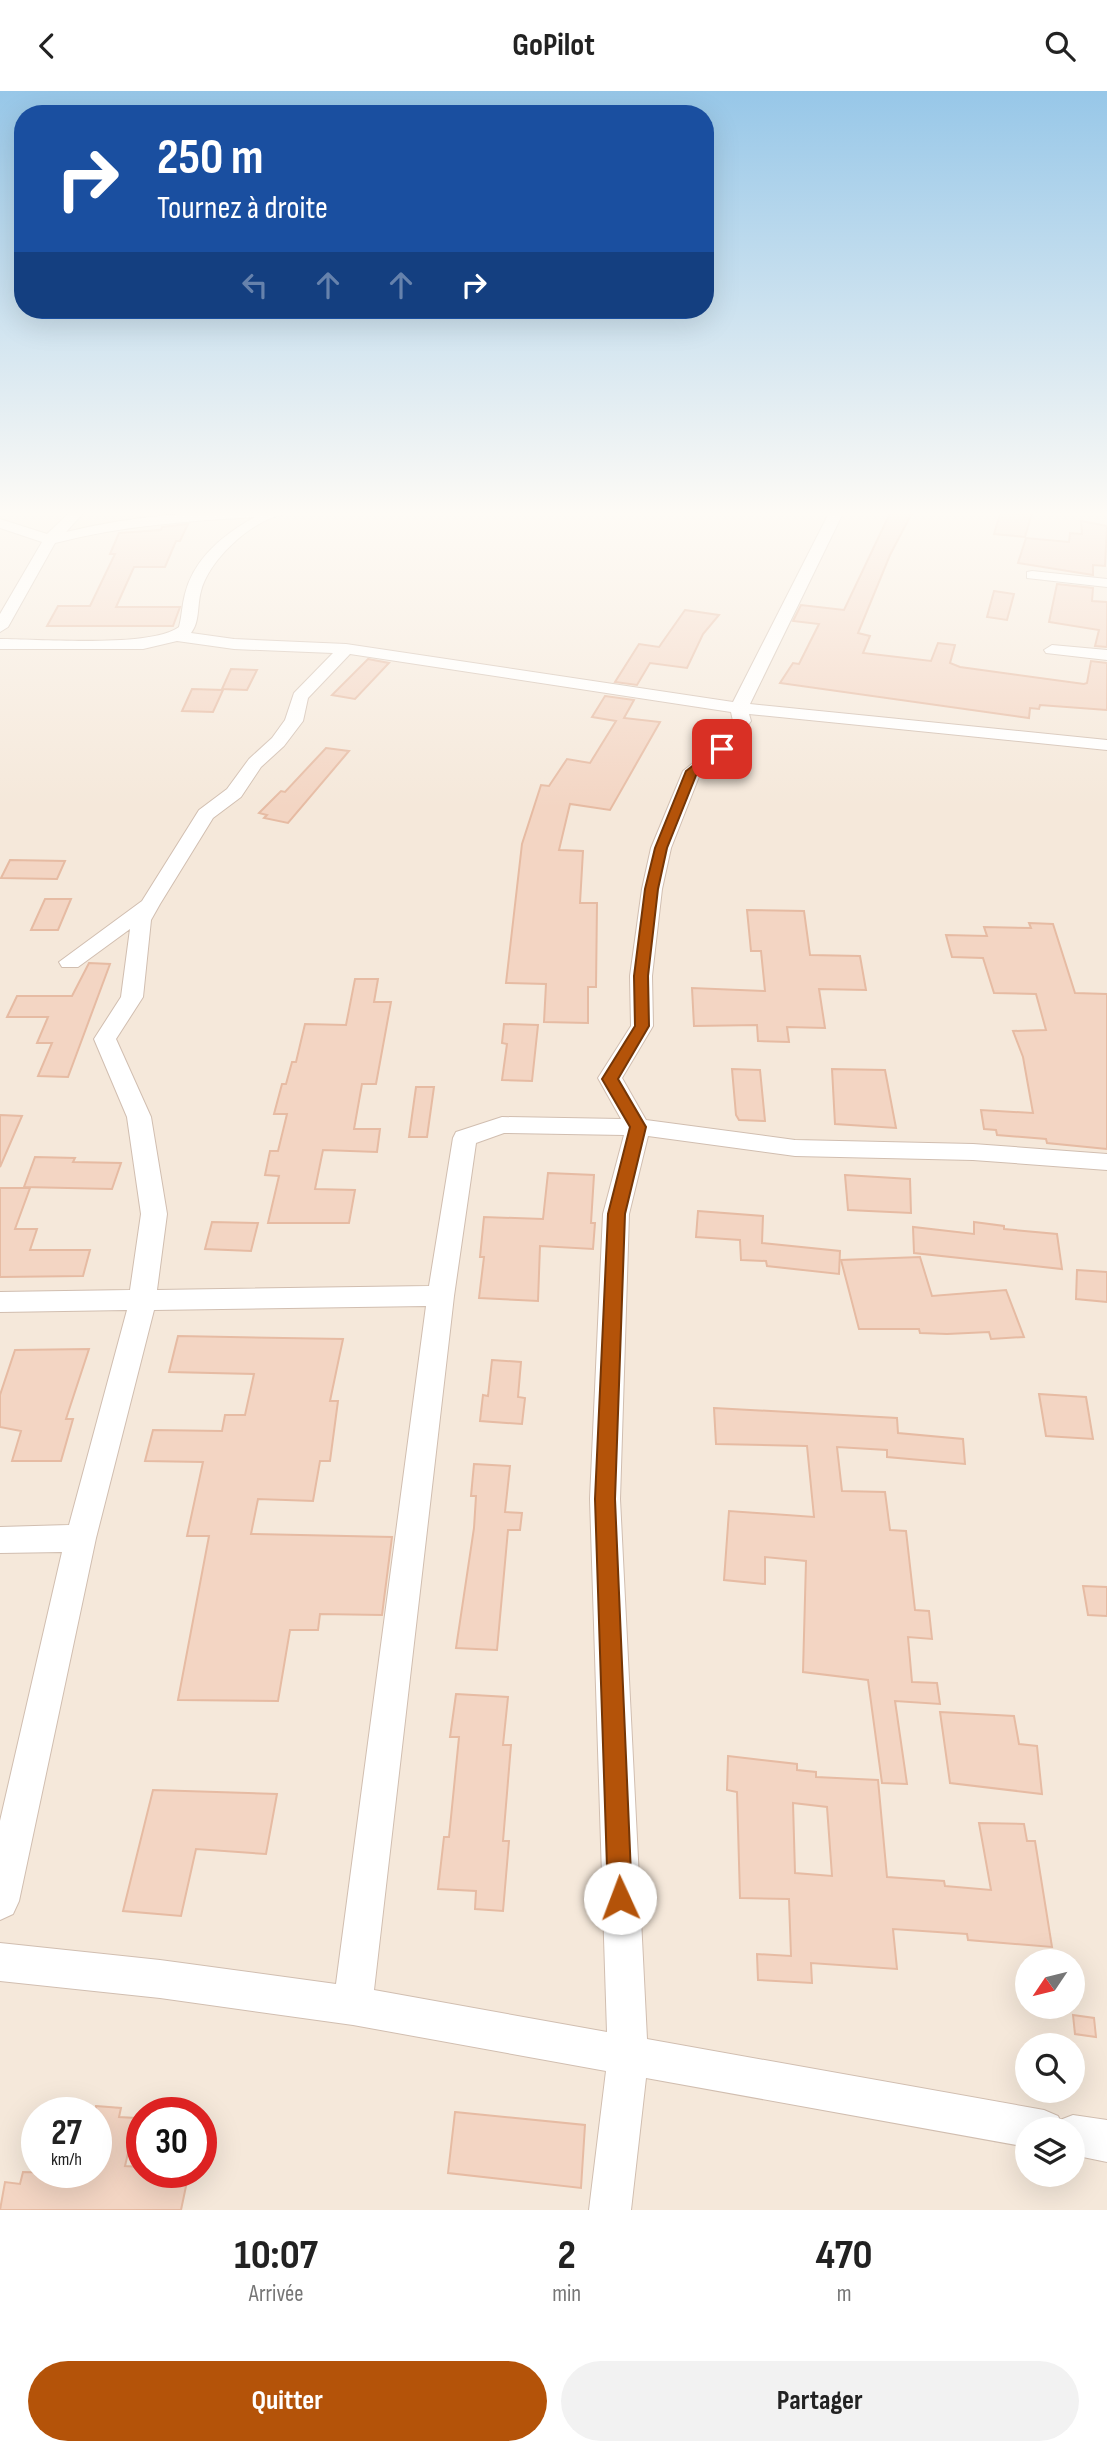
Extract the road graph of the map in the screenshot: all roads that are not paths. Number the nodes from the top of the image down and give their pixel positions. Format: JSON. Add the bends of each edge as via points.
{"nodes":[{"id":1,"x":10,"y":610,"type":"edge"},
{"id":2,"x":190,"y":610,"type":"edge"},
{"id":3,"x":788,"y":610,"type":"edge"},
{"id":4,"x":0,"y":627,"type":"edge"},
{"id":5,"x":177,"y":636,"type":"junction"},
{"id":6,"x":0,"y":644,"type":"edge"},
{"id":7,"x":346,"y":649,"type":"junction"},
{"id":8,"x":1052,"y":650,"type":"dead end"},
{"id":9,"x":1107,"y":655,"type":"edge"},
{"id":10,"x":739,"y":708,"type":"junction"},
{"id":11,"x":1107,"y":745,"type":"edge"},
{"id":12,"x":150,"y":904,"type":"junction"},
{"id":13,"x":70,"y":962,"type":"dead end"},
{"id":14,"x":638,"y":1127,"type":"junction"},
{"id":15,"x":1107,"y":1162,"type":"edge"},
{"id":16,"x":441,"y":1296,"type":"junction"},
{"id":17,"x":0,"y":1302,"type":"edge"},
{"id":18,"x":142,"y":1303,"type":"junction"},
{"id":19,"x":81,"y":1538,"type":"junction"},
{"id":20,"x":0,"y":1540,"type":"edge"},
{"id":21,"x":0,"y":1901,"type":"edge"},
{"id":22,"x":0,"y":1962,"type":"edge"},
{"id":23,"x":353,"y":2006,"type":"junction"},
{"id":24,"x":628,"y":2058,"type":"junction"},
{"id":25,"x":1015,"y":2125,"type":"edge"},
{"id":26,"x":1085,"y":2137,"type":"edge"},
{"id":27,"x":1107,"y":2141,"type":"edge"},
{"id":28,"x":610,"y":2210,"type":"edge"}],
"edges":[{"from":1,"to":4,"type":"street"},
{"from":2,"to":5,"type":"street","via":[[186,629]]},
{"from":3,"to":10,"type":"street"},
{"from":5,"to":6,"type":"street","via":[[143,644]]},
{"from":5,"to":7,"type":"street","via":[[234,644]]},
{"from":7,"to":10,"type":"street"},
{"from":7,"to":12,"type":"street","via":[[300,697],[294,721],[278,742],[255,763],[234,793],[206,814]]},
{"from":8,"to":9,"type":"street"},
{"from":10,"to":11,"type":"street"},
{"from":10,"to":14,"type":"street","via":[[742,721],[738,730],[722,749],[692,771],[661,848],[641,976],[642,1026],[610,1079]]},
{"from":12,"to":13,"type":"street"},
{"from":12,"to":18,"type":"street","via":[[141,920],[132,997],[105,1039],[139,1117],[154,1214]]},
{"from":14,"to":15,"type":"street","via":[[795,1148],[973,1152]]},
{"from":14,"to":16,"type":"street","via":[[502,1125],[466,1138]]},
{"from":14,"to":24,"type":"street","via":[[617,1214],[605,1499]]},
{"from":16,"to":18,"type":"street"},
{"from":16,"to":23,"type":"street"},
{"from":17,"to":18,"type":"street"},
{"from":18,"to":19,"type":"street"},
{"from":19,"to":20,"type":"street"},
{"from":19,"to":21,"type":"street"},
{"from":22,"to":23,"type":"street"},
{"from":23,"to":24,"type":"street"},
{"from":24,"to":25,"type":"street"},
{"from":24,"to":28,"type":"street"},
{"from":26,"to":27,"type":"street"}]}
